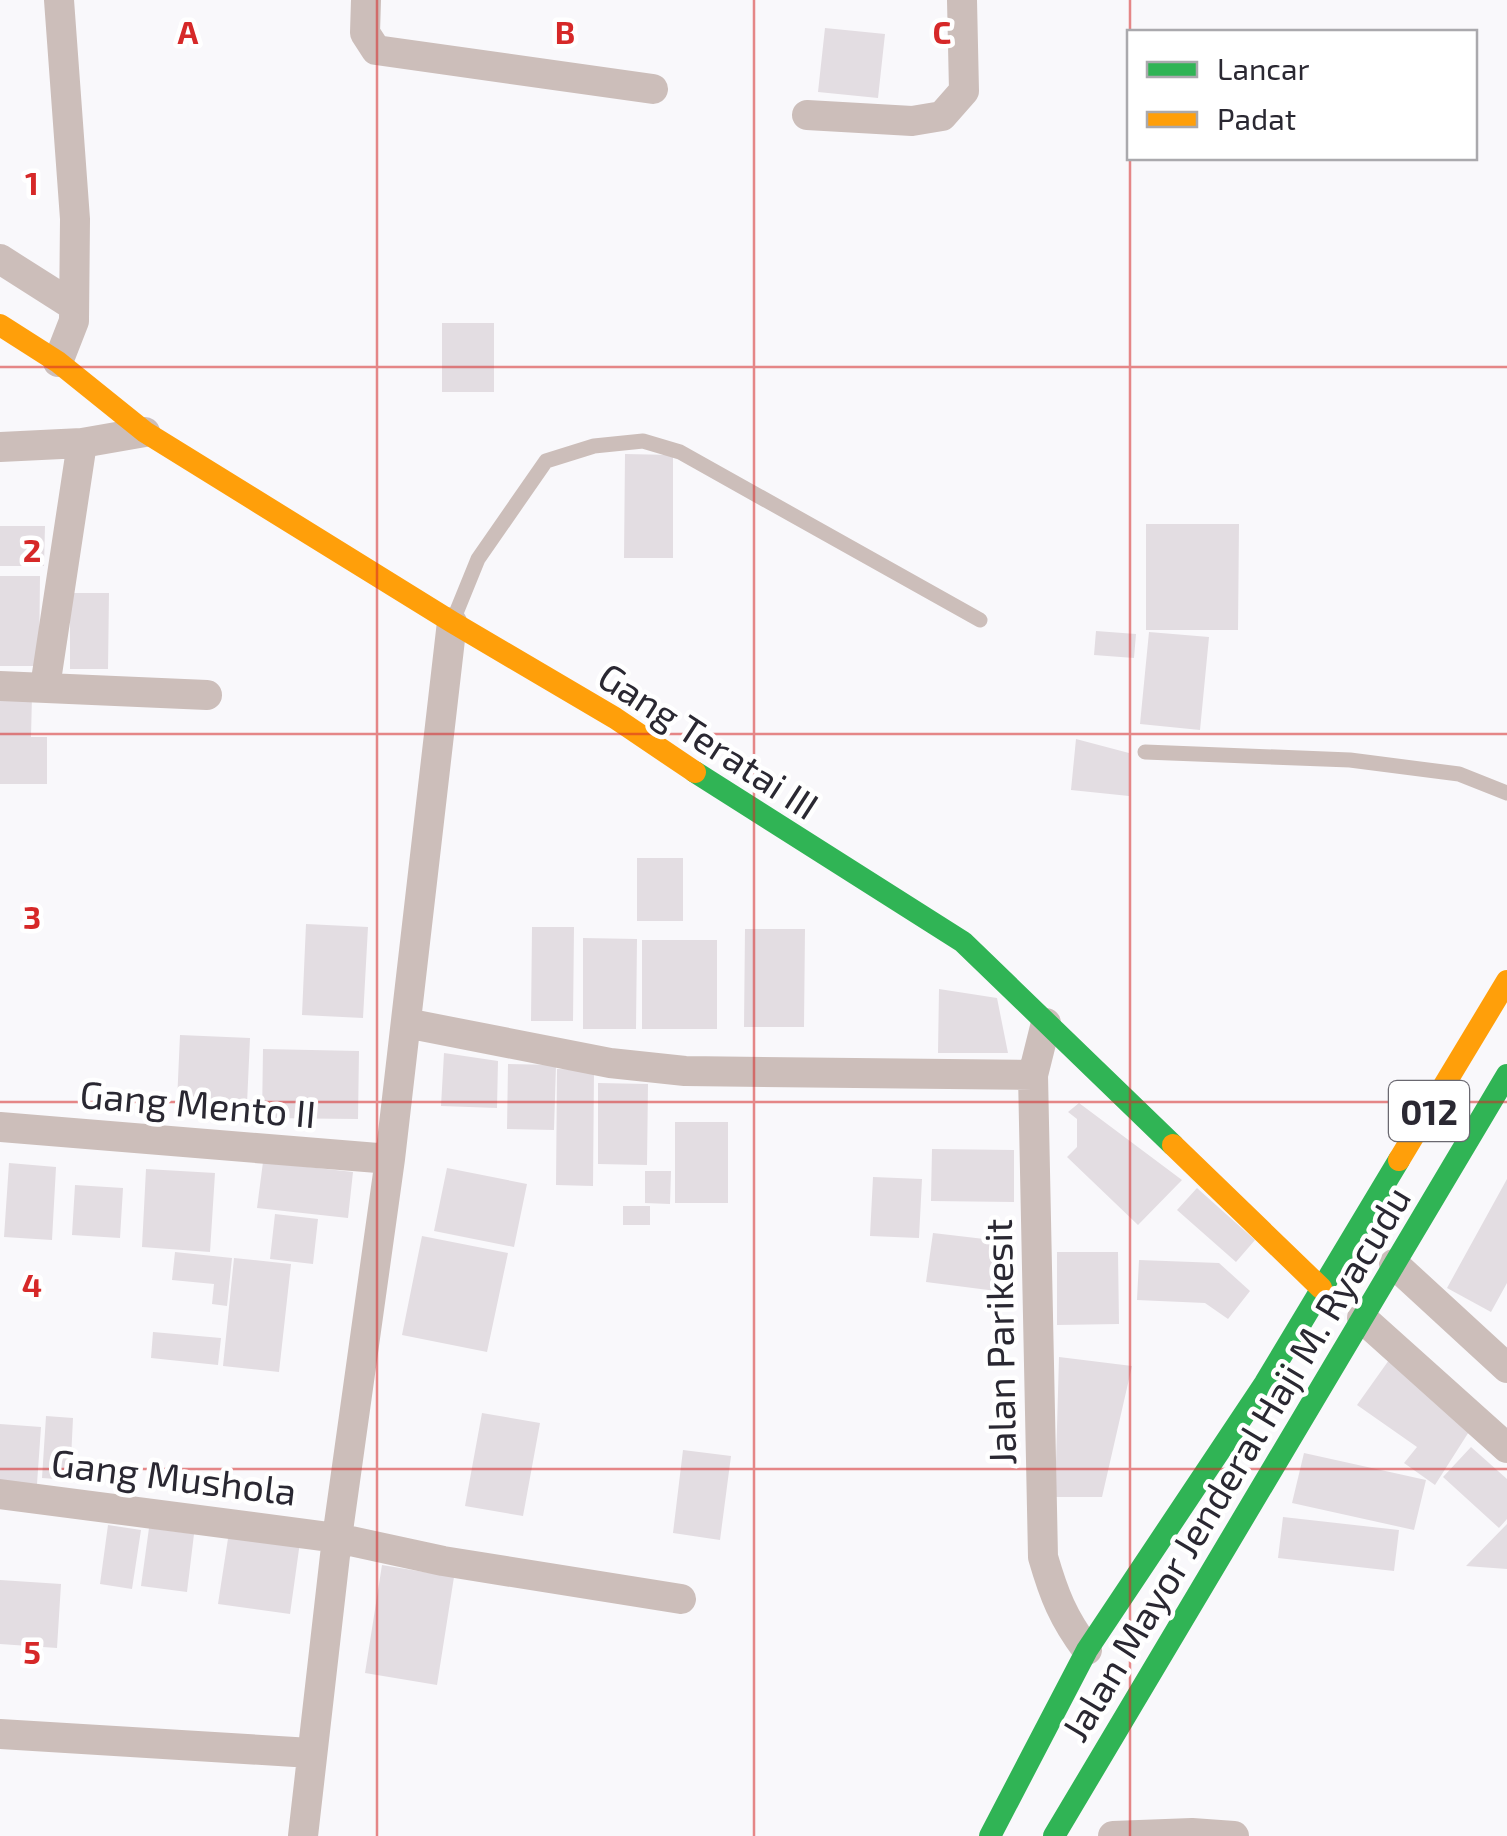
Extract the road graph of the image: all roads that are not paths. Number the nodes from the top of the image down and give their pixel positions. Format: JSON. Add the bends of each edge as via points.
{"nodes":[{"id":1,"x":59,"y":0,"type":"edge"},
{"id":2,"x":366,"y":0,"type":"edge"},
{"id":3,"x":962,"y":0,"type":"edge"},
{"id":4,"x":652,"y":89,"type":"dead end"},
{"id":5,"x":807,"y":115,"type":"dead end"},
{"id":6,"x":0,"y":260,"type":"edge"},
{"id":7,"x":74,"y":313,"type":"junction"},
{"id":8,"x":0,"y":325,"type":"edge"},
{"id":9,"x":60,"y":356,"type":"junction"},
{"id":10,"x":146,"y":432,"type":"junction"},
{"id":11,"x":82,"y":443,"type":"junction"},
{"id":12,"x":0,"y":447,"type":"edge"},
{"id":13,"x":455,"y":612,"type":"junction"},
{"id":14,"x":980,"y":620,"type":"dead end"},
{"id":15,"x":0,"y":686,"type":"edge"},
{"id":16,"x":45,"y":687,"type":"junction"},
{"id":17,"x":207,"y":695,"type":"dead end"},
{"id":18,"x":1145,"y":752,"type":"dead end"},
{"id":19,"x":1507,"y":793,"type":"edge"},
{"id":20,"x":1507,"y":982,"type":"edge"},
{"id":21,"x":406,"y":1023,"type":"junction"},
{"id":22,"x":1046,"y":1023,"type":"junction"},
{"id":23,"x":1033,"y":1075,"type":"junction"},
{"id":24,"x":1507,"y":1075,"type":"edge"},
{"id":25,"x":0,"y":1127,"type":"edge"},
{"id":26,"x":390,"y":1159,"type":"junction"},
{"id":27,"x":1390,"y":1270,"type":"junction"},
{"id":28,"x":1325,"y":1283,"type":"junction"},
{"id":29,"x":1366,"y":1312,"type":"junction"},
{"id":30,"x":1507,"y":1368,"type":"edge"},
{"id":31,"x":1507,"y":1448,"type":"edge"},
{"id":32,"x":0,"y":1494,"type":"edge"},
{"id":33,"x":337,"y":1538,"type":"junction"},
{"id":34,"x":681,"y":1599,"type":"dead end"},
{"id":35,"x":1087,"y":1650,"type":"junction"},
{"id":36,"x":0,"y":1734,"type":"edge"},
{"id":37,"x":310,"y":1753,"type":"junction"},
{"id":38,"x":303,"y":1836,"type":"edge"},
{"id":39,"x":990,"y":1836,"type":"edge"},
{"id":40,"x":1054,"y":1836,"type":"edge"},
{"id":41,"x":1113,"y":1836,"type":"edge"},
{"id":42,"x":1234,"y":1836,"type":"edge"}],
"edges":[{"from":1,"to":7,"type":"street","via":[[75,220]]},
{"from":2,"to":4,"type":"street","via":[[364,33],[376,50]]},
{"from":3,"to":5,"type":"street","via":[[964,91],[942,116],[912,121]]},
{"from":6,"to":7,"type":"street"},
{"from":7,"to":9,"type":"street"},
{"from":8,"to":9,"type":"main road","name":"Gang Teratai III"},
{"from":9,"to":10,"type":"main road","name":"Gang Teratai III"},
{"from":10,"to":11,"type":"street"},
{"from":10,"to":13,"type":"main road","name":"Gang Teratai III"},
{"from":11,"to":12,"type":"street"},
{"from":11,"to":16,"type":"street"},
{"from":13,"to":14,"type":"lane","via":[[472,572],[546,460],[643,441],[680,452]]},
{"from":13,"to":21,"type":"street"},
{"from":13,"to":22,"type":"main road","name":"Gang Teratai III","via":[[963,942]]},
{"from":15,"to":16,"type":"street"},
{"from":16,"to":17,"type":"street"},
{"from":18,"to":19,"type":"lane","via":[[1350,760],[1459,774]]},
{"from":20,"to":28,"type":"main road","name":"Jalan Mayor Jenderal Haji M. Ryacudu","number":"012"},
{"from":21,"to":23,"type":"street","via":[[685,1071]]},
{"from":21,"to":26,"type":"street"},
{"from":22,"to":23,"type":"street","name":"Jalan Parikesit"},
{"from":22,"to":28,"type":"main road","name":"Gang Teratai III"},
{"from":23,"to":35,"type":"street","name":"Jalan Parikesit","via":[[1043,1557],[1066,1623]]},
{"from":24,"to":27,"type":"main road","name":"Jalan Mayor Jenderal Haji M. Ryacudu"},
{"from":25,"to":26,"type":"street","name":"Gang Mento II"},
{"from":26,"to":33,"type":"street"},
{"from":27,"to":29,"type":"main road","name":"Jalan Mayor Jenderal Haji M. Ryacudu"},
{"from":27,"to":30,"type":"street"},
{"from":28,"to":35,"type":"main road","name":"Jalan Mayor Jenderal Haji M. Ryacudu"},
{"from":29,"to":31,"type":"street"},
{"from":29,"to":40,"type":"main road","name":"Jalan Mayor Jenderal Haji M. Ryacudu"},
{"from":32,"to":33,"type":"street","name":"Gang Mushola"},
{"from":33,"to":34,"type":"street","name":"Gang Mushola"},
{"from":33,"to":37,"type":"street"},
{"from":35,"to":39,"type":"main road","name":"Jalan Mayor Jenderal Haji M. Ryacudu"},
{"from":36,"to":37,"type":"street"},
{"from":37,"to":38,"type":"street"},
{"from":41,"to":42,"type":"street"}]}
